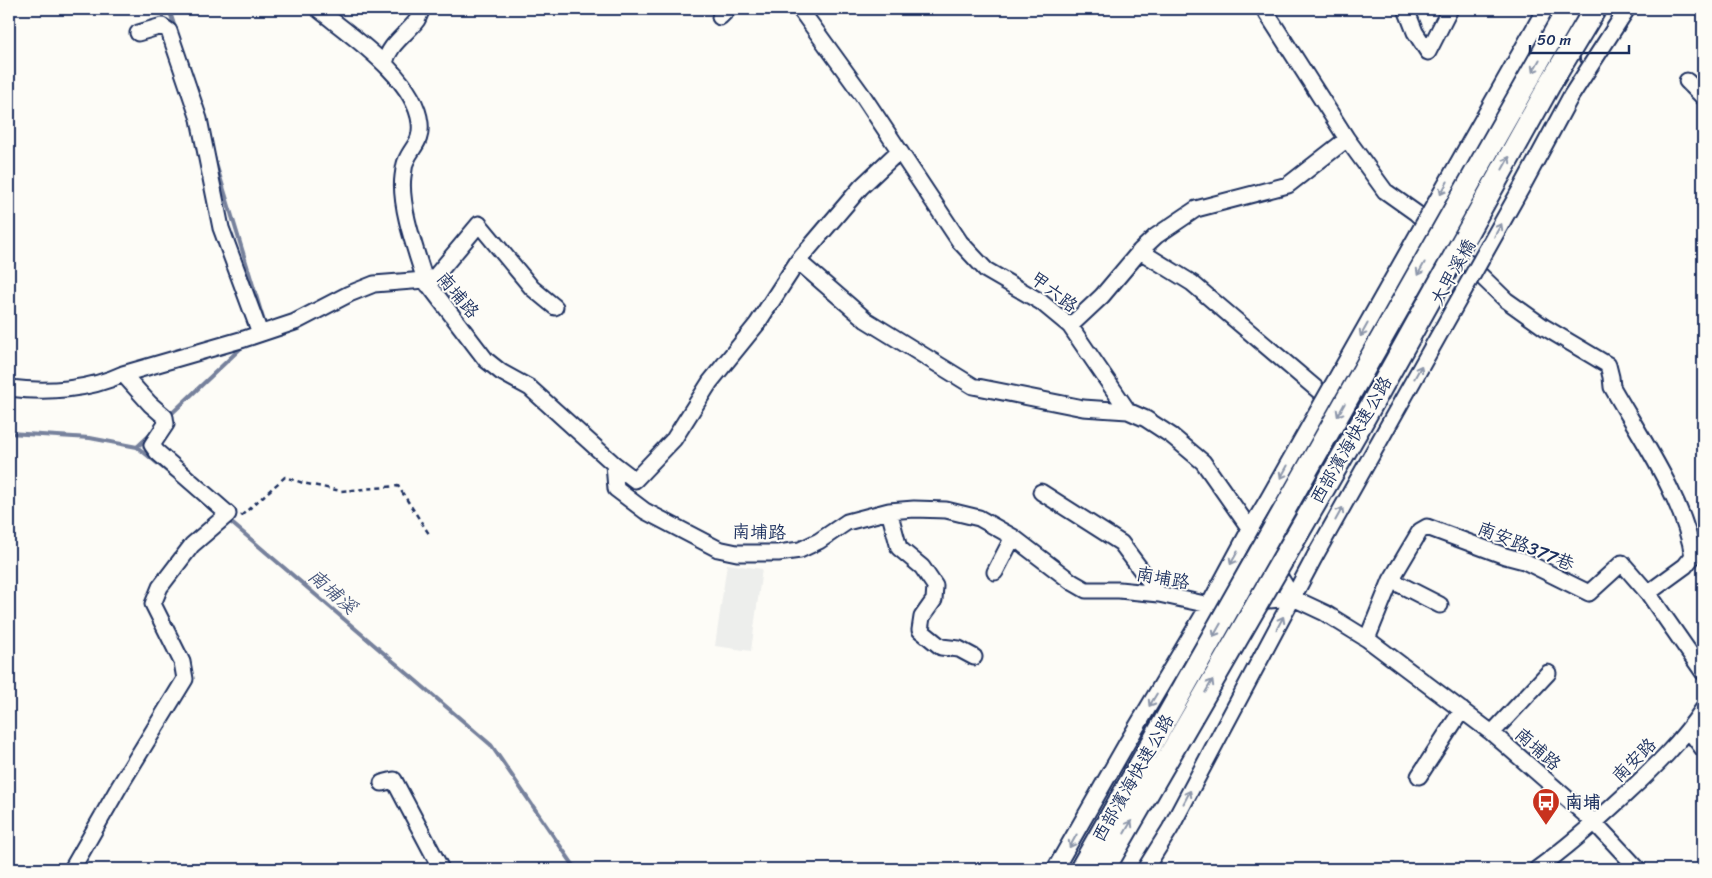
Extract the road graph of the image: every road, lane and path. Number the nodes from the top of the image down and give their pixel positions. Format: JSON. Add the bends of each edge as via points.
{"nodes":[{"id":1,"x":318,"y":9,"type":"edge"},
{"id":2,"x":422,"y":9,"type":"edge"},
{"id":3,"x":800,"y":9,"type":"edge"},
{"id":4,"x":1264,"y":9,"type":"edge"},
{"id":5,"x":1406,"y":9,"type":"edge"},
{"id":6,"x":1450,"y":9,"type":"edge"},
{"id":7,"x":1545,"y":9,"type":"edge"},
{"id":8,"x":1568,"y":9,"type":"edge"},
{"id":9,"x":1595,"y":9,"type":"edge"},
{"id":10,"x":1616,"y":9,"type":"edge"},
{"id":11,"x":1626,"y":9,"type":"edge"},
{"id":12,"x":138,"y":33,"type":"dead end"},
{"id":13,"x":384,"y":63,"type":"junction"},
{"id":14,"x":1687,"y":81,"type":"dead end"},
{"id":15,"x":1571,"y":96,"type":"junction"},
{"id":16,"x":1703,"y":97,"type":"edge"},
{"id":17,"x":1347,"y":139,"type":"junction"},
{"id":18,"x":899,"y":151,"type":"junction"},
{"id":19,"x":1140,"y":251,"type":"junction"},
{"id":20,"x":798,"y":261,"type":"junction"},
{"id":21,"x":427,"y":282,"type":"junction"},
{"id":22,"x":555,"y":307,"type":"dead end"},
{"id":23,"x":1070,"y":326,"type":"junction"},
{"id":24,"x":260,"y":333,"type":"junction"},
{"id":25,"x":124,"y":374,"type":"junction"},
{"id":26,"x":9,"y":388,"type":"edge"},
{"id":27,"x":1326,"y":398,"type":"junction"},
{"id":28,"x":1128,"y":411,"type":"junction"},
{"id":29,"x":614,"y":464,"type":"junction"},
{"id":30,"x":1041,"y":492,"type":"dead end"},
{"id":31,"x":889,"y":511,"type":"junction"},
{"id":32,"x":228,"y":514,"type":"junction"},
{"id":33,"x":1250,"y":529,"type":"junction"},
{"id":34,"x":430,"y":534,"type":"dead end"},
{"id":35,"x":1013,"y":537,"type":"junction"},
{"id":36,"x":995,"y":572,"type":"dead end"},
{"id":37,"x":1392,"y":580,"type":"junction"},
{"id":38,"x":1159,"y":594,"type":"junction"},
{"id":39,"x":1648,"y":594,"type":"junction"},
{"id":40,"x":1293,"y":598,"type":"junction"},
{"id":41,"x":1440,"y":605,"type":"dead end"},
{"id":42,"x":1209,"y":606,"type":"junction"},
{"id":43,"x":1367,"y":639,"type":"junction"},
{"id":44,"x":974,"y":657,"type":"dead end"},
{"id":45,"x":1703,"y":672,"type":"edge"},
{"id":46,"x":1548,"y":673,"type":"dead end"},
{"id":47,"x":1703,"y":709,"type":"edge"},
{"id":48,"x":1462,"y":710,"type":"junction"},
{"id":49,"x":1689,"y":730,"type":"junction"},
{"id":50,"x":1492,"y":733,"type":"junction"},
{"id":51,"x":1703,"y":749,"type":"edge"},
{"id":52,"x":1419,"y":776,"type":"dead end"},
{"id":53,"x":382,"y":783,"type":"dead end"},
{"id":54,"x":1595,"y":823,"type":"junction"},
{"id":55,"x":72,"y":869,"type":"edge"},
{"id":56,"x":441,"y":869,"type":"edge"},
{"id":57,"x":1056,"y":869,"type":"edge"},
{"id":58,"x":1081,"y":869,"type":"edge"},
{"id":59,"x":1104,"y":869,"type":"edge"},
{"id":60,"x":1145,"y":869,"type":"edge"},
{"id":61,"x":1538,"y":869,"type":"edge"},
{"id":62,"x":1638,"y":869,"type":"edge"}],
"edges":[{"from":1,"to":13,"type":"street"},
{"from":2,"to":13,"type":"street","via":[[417,20],[386,54]]},
{"from":3,"to":18,"type":"street","name":"甲六路"},
{"from":4,"to":17,"type":"street"},
{"from":5,"to":6,"type":"street","via":[[1428,52]]},
{"from":7,"to":27,"type":"street","one_way":true,"bridge":true},
{"from":8,"to":58,"type":"highway","name":"西部濱海快速公路","one_way":true,"bridge":true},
{"from":59,"to":9,"type":"highway","name":"西部濱海快速公路","one_way":true,"bridge":true,"via":[[1357,431]]},
{"from":10,"to":15,"type":"highway","bridge":true},
{"from":11,"to":15,"type":"street","name":"大甲溪橋","bridge":true},
{"from":12,"to":24,"type":"street","via":[[162,26],[169,31],[199,119],[221,228]]},
{"from":13,"to":21,"type":"street","via":[[402,84],[415,105],[420,121],[420,133],[416,147],[406,161],[402,184],[408,222]]},
{"from":14,"to":16,"type":"street"},
{"from":40,"to":15,"type":"street","name":"大甲溪橋","one_way":true,"bridge":true},
{"from":17,"to":19,"type":"street","via":[[1288,185],[1196,209]]},
{"from":17,"to":39,"type":"street","via":[[1385,192],[1416,213],[1506,300],[1608,365],[1612,387],[1670,487],[1691,541],[1693,556],[1685,566]]},
{"from":18,"to":20,"type":"street","via":[[861,187]]},
{"from":18,"to":23,"type":"street","name":"甲六路","via":[[960,242],[986,270],[1041,302]]},
{"from":19,"to":23,"type":"street","via":[[1102,296]]},
{"from":19,"to":27,"type":"street","via":[[1192,283]]},
{"from":20,"to":28,"type":"street","via":[[866,320],[974,386],[1083,408]]},
{"from":20,"to":29,"type":"street","via":[[757,324],[710,382],[674,439],[635,480]]},
{"from":21,"to":22,"type":"street","via":[[479,224],[532,288]]},
{"from":21,"to":24,"type":"street","name":"南埔路","via":[[374,284],[295,322]]},
{"from":21,"to":29,"type":"street","name":"南埔路","via":[[486,360],[530,388]]},
{"from":23,"to":28,"type":"street","name":"甲六路"},
{"from":24,"to":25,"type":"street","name":"南埔路"},
{"from":25,"to":26,"type":"street","name":"南埔路","via":[[106,382],[70,389]]},
{"from":25,"to":32,"type":"street","via":[[165,416],[166,424],[152,444],[157,452]]},
{"from":27,"to":33,"type":"street","one_way":true,"bridge":true},
{"from":28,"to":33,"type":"street","name":"甲六路","via":[[1172,436],[1203,462]]},
{"from":29,"to":31,"type":"street","name":"南埔路","via":[[616,489],[645,511],[718,549],[738,553],[800,550],[847,522]]},
{"from":30,"to":38,"type":"street","via":[[1121,543]]},
{"from":31,"to":35,"type":"street","name":"南埔路","via":[[946,510],[978,518]]},
{"from":31,"to":44,"type":"street","via":[[899,548],[922,567],[934,586],[934,600],[922,617],[920,630],[941,647],[959,649]]},
{"from":32,"to":34,"type":"path","via":[[242,516],[286,477],[341,491],[398,486]]},
{"from":32,"to":55,"type":"street","via":[[192,545],[160,587],[153,604],[182,662],[185,678]]},
{"from":33,"to":40,"type":"street","name":"甲六路"},
{"from":33,"to":42,"type":"street","one_way":true},
{"from":35,"to":36,"type":"street"},
{"from":35,"to":38,"type":"street","name":"南埔路","via":[[1086,590]]},
{"from":37,"to":39,"type":"street","name":"南安路377巷","via":[[1420,531],[1427,527],[1524,561],[1589,593],[1622,563]]},
{"from":37,"to":41,"type":"street"},
{"from":37,"to":43,"type":"street","name":"南安路377巷"},
{"from":38,"to":42,"type":"street","name":"南埔路"},
{"from":39,"to":45,"type":"street","name":"南安路377巷"},
{"from":40,"to":42,"type":"street","name":"南埔路"},
{"from":40,"to":43,"type":"street","name":"南埔路"},
{"from":60,"to":40,"type":"street","name":"大甲溪橋","one_way":true,"via":[[1170,829]]},
{"from":42,"to":57,"type":"street","one_way":true},
{"from":43,"to":48,"type":"street","name":"南埔路"},
{"from":46,"to":50,"type":"street"},
{"from":47,"to":49,"type":"street","name":"南安路"},
{"from":48,"to":50,"type":"street","name":"南埔路"},
{"from":48,"to":52,"type":"street"},
{"from":49,"to":51,"type":"street"},
{"from":49,"to":54,"type":"street","name":"南安路"},
{"from":50,"to":54,"type":"street","name":"南埔路"},
{"from":53,"to":56,"type":"street","via":[[394,780]]},
{"from":54,"to":61,"type":"street","name":"南安路"},
{"from":54,"to":62,"type":"street","name":"南埔路"}]}
